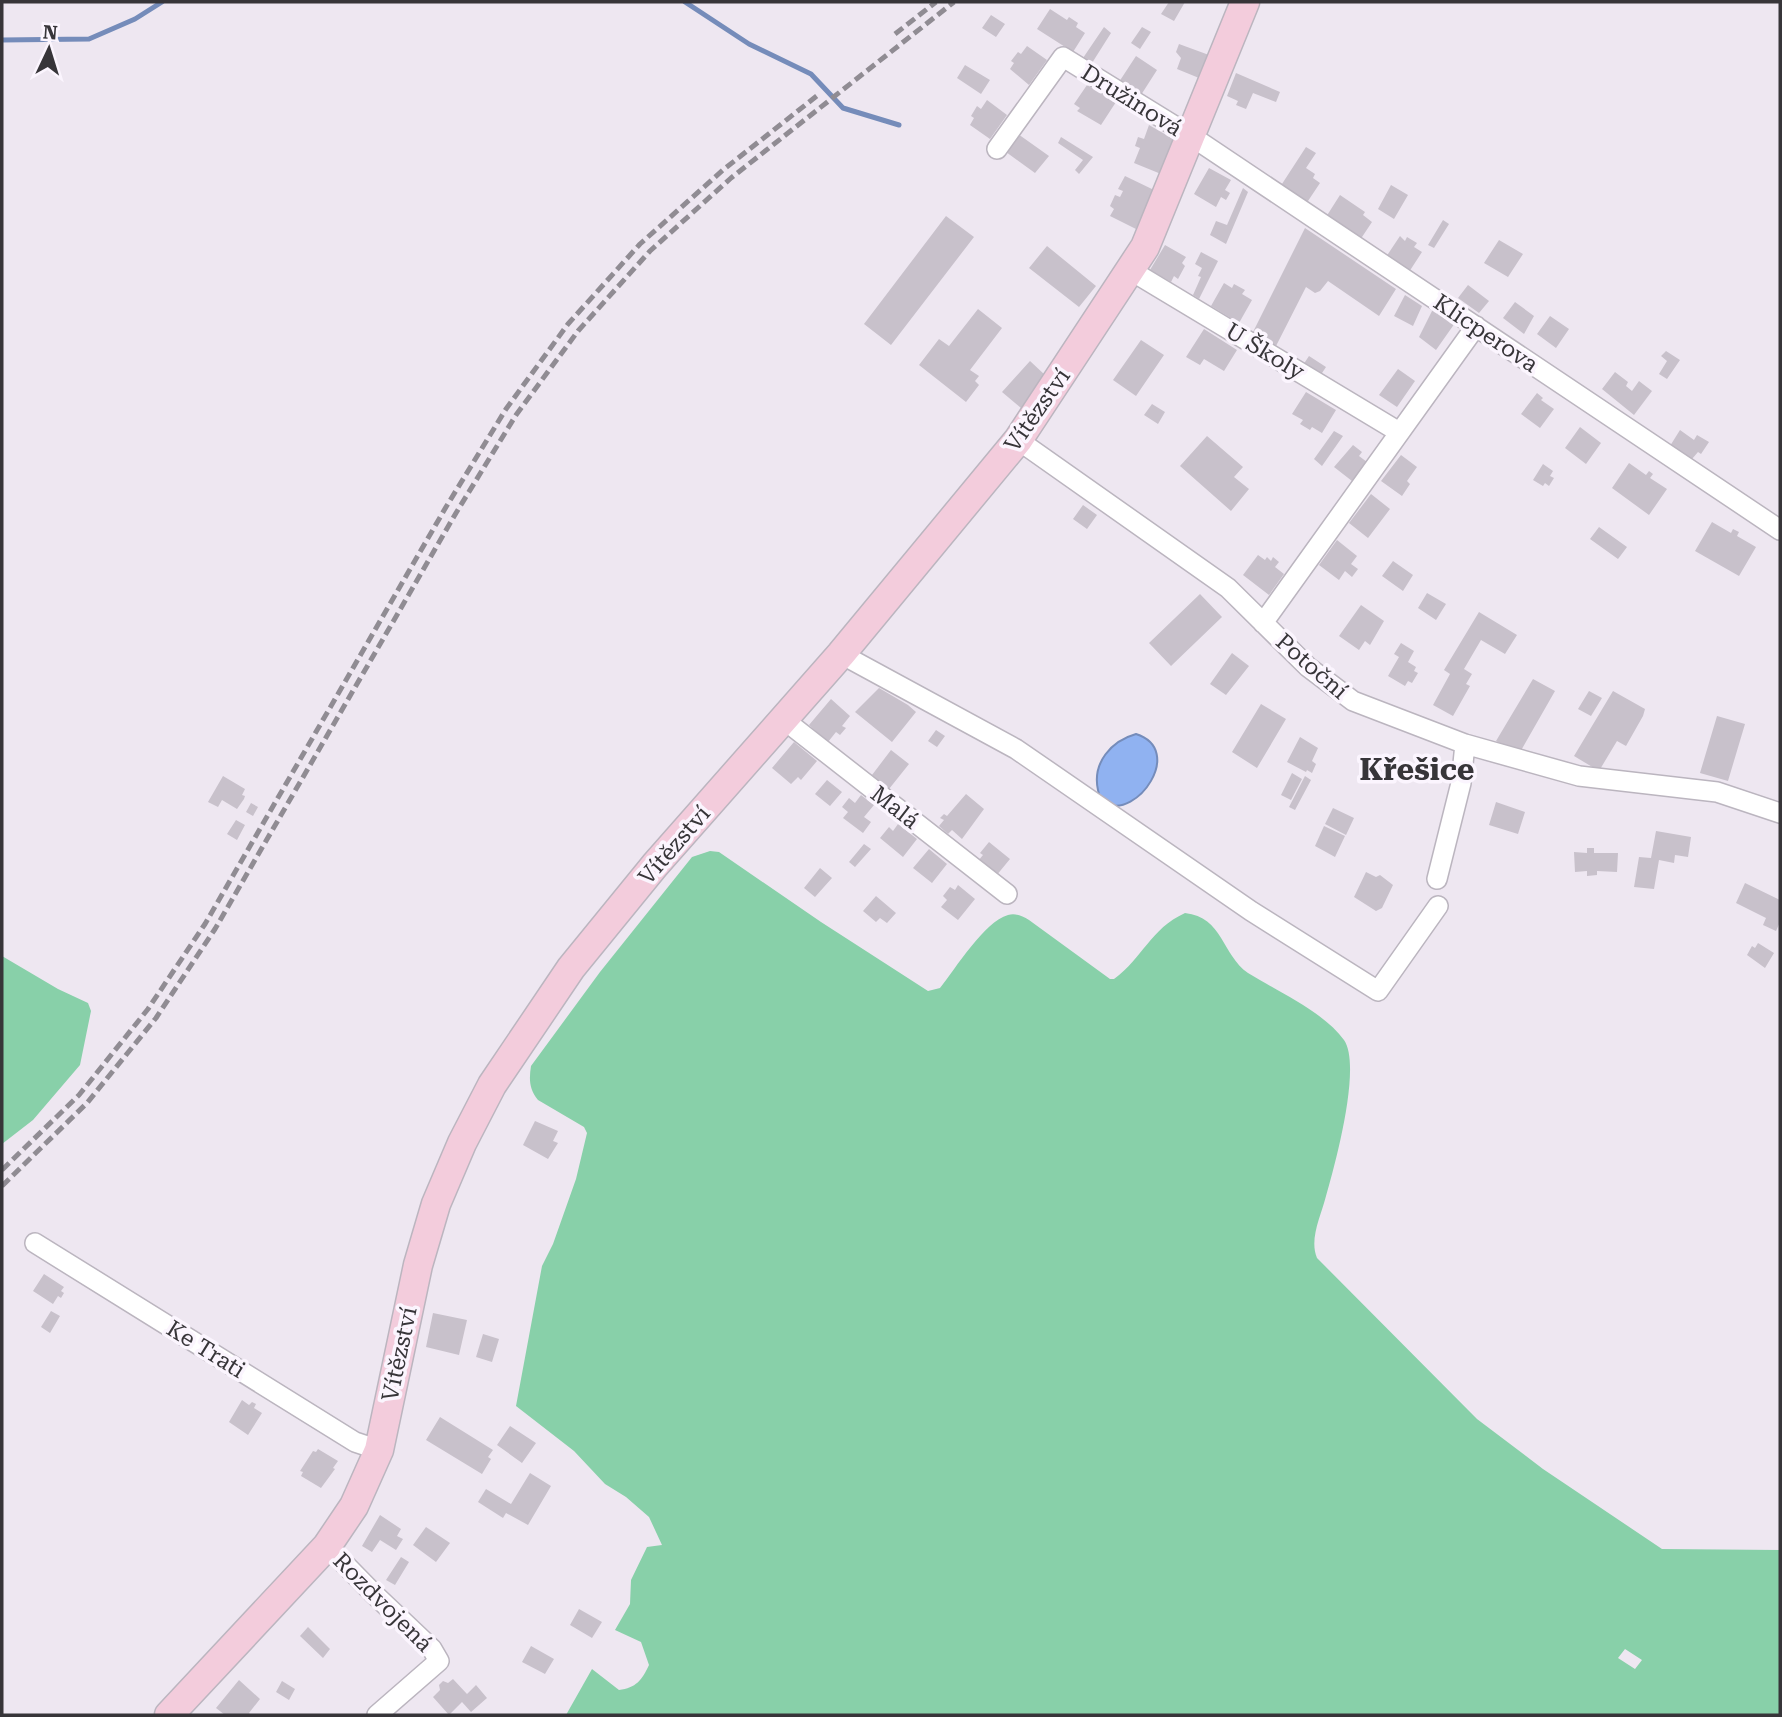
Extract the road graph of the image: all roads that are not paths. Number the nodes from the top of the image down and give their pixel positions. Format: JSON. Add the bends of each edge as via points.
{"nodes":[{"id":1,"x":1245,"y":2,"type":"edge"},
{"id":2,"x":1191,"y":136,"type":"junction"},
{"id":3,"x":997,"y":149,"type":"dead end"},
{"id":4,"x":1130,"y":270,"type":"junction"},
{"id":5,"x":1476,"y":326,"type":"junction"},
{"id":6,"x":1399,"y":432,"type":"junction"},
{"id":7,"x":1018,"y":440,"type":"junction"},
{"id":8,"x":1780,"y":530,"type":"edge"},
{"id":9,"x":1263,"y":623,"type":"junction"},
{"id":10,"x":841,"y":654,"type":"junction"},
{"id":11,"x":783,"y":719,"type":"junction"},
{"id":12,"x":1465,"y":744,"type":"junction"},
{"id":13,"x":1780,"y":813,"type":"edge"},
{"id":14,"x":1437,"y":880,"type":"dead end"},
{"id":15,"x":1007,"y":894,"type":"dead end"},
{"id":16,"x":1438,"y":906,"type":"dead end"},
{"id":17,"x":35,"y":1243,"type":"dead end"},
{"id":18,"x":379,"y":1450,"type":"junction"},
{"id":19,"x":327,"y":1546,"type":"junction"},
{"id":20,"x":173,"y":1714,"type":"edge"},
{"id":21,"x":377,"y":1715,"type":"edge"}],
"edges":[{"from":1,"to":2,"type":"main road","name":"Vítězství"},
{"from":2,"to":3,"type":"street","name":"Družinová","via":[[1063,57]]},
{"from":2,"to":4,"type":"main road","name":"Vítězství","via":[[1145,247]]},
{"from":2,"to":5,"type":"street","name":"Klicperova"},
{"from":4,"to":6,"type":"street","name":"U Školy"},
{"from":4,"to":7,"type":"main road","name":"Vítězství"},
{"from":5,"to":6,"type":"street"},
{"from":5,"to":8,"type":"street","name":"Klicperova"},
{"from":6,"to":9,"type":"street"},
{"from":7,"to":9,"type":"street","name":"Potoční","via":[[1228,588]]},
{"from":7,"to":10,"type":"main road","name":"Vítězství"},
{"from":9,"to":12,"type":"street","name":"Potoční","via":[[1308,667],[1353,701]]},
{"from":10,"to":11,"type":"main road","name":"Vítězství"},
{"from":10,"to":16,"type":"street","via":[[1016,749],[1251,911],[1378,991]]},
{"from":11,"to":15,"type":"street","name":"Malá"},
{"from":11,"to":18,"type":"main road","name":"Vítězství","via":[[571,968],[492,1085],[436,1204],[418,1265]]},
{"from":12,"to":13,"type":"street","name":"Potoční","via":[[1579,776],[1717,792]]},
{"from":12,"to":14,"type":"street","via":[[1461,783]]},
{"from":17,"to":18,"type":"street","name":"Ke Trati","via":[[355,1442]]},
{"from":18,"to":19,"type":"main road","name":"Vítězství","via":[[354,1506]]},
{"from":19,"to":20,"type":"main road","name":"Vítězství"},
{"from":19,"to":21,"type":"street","name":"Rozdvojená","via":[[432,1648],[439,1661]]}]}
